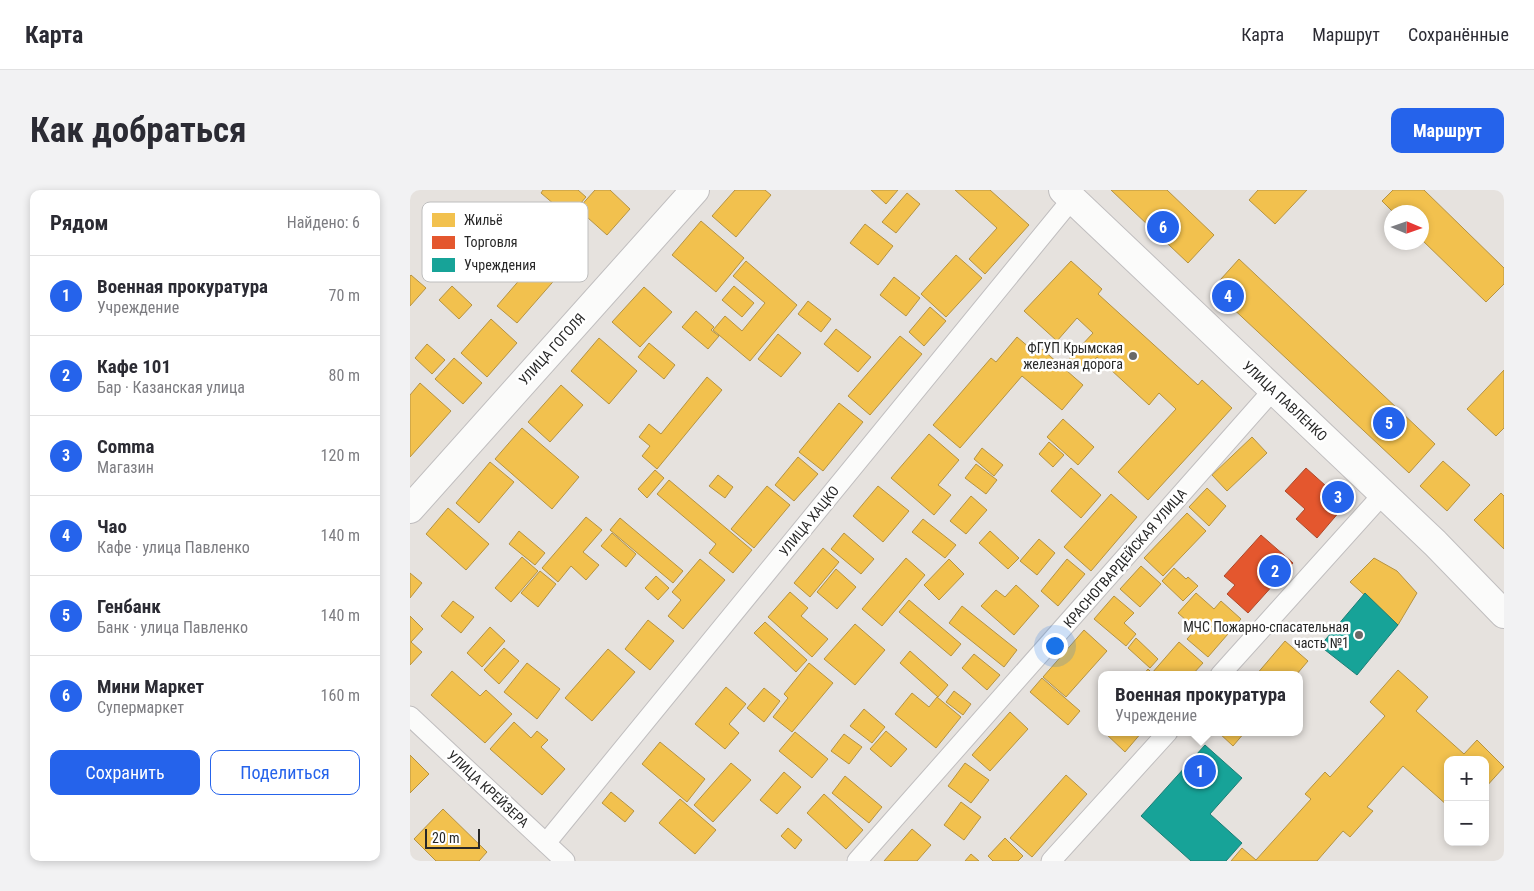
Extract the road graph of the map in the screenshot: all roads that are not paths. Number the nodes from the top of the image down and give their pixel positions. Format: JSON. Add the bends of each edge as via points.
{"nodes":[{"id":1,"x":695,"y":190,"type":"edge"},
{"id":2,"x":1067,"y":194,"type":"edge"},
{"id":3,"x":1273,"y":390,"type":"junction"},
{"id":4,"x":1383,"y":494,"type":"junction"},
{"id":5,"x":410,"y":509,"type":"edge"},
{"id":6,"x":1504,"y":614,"type":"edge"},
{"id":7,"x":1224,"y":671,"type":"edge"},
{"id":8,"x":410,"y":716,"type":"edge"},
{"id":9,"x":1164,"y":736,"type":"edge"},
{"id":10,"x":546,"y":843,"type":"junction"},
{"id":11,"x":565,"y":861,"type":"edge"},
{"id":12,"x":857,"y":861,"type":"edge"},
{"id":13,"x":1051,"y":861,"type":"edge"}],
"edges":[{"from":1,"to":5,"type":"main road","name":"УЛИЦА ГОГОЛЯ"},
{"from":2,"to":3,"type":"main road","name":"УЛИЦА ПАВЛЕНКО"},
{"from":2,"to":10,"type":"street","name":"УЛИЦА ХАЦКО"},
{"from":3,"to":4,"type":"main road","name":"УЛИЦА ПАВЛЕНКО"},
{"from":3,"to":12,"type":"street","name":"КРАСНОГВАРДЕЙСКАЯ УЛИЦА"},
{"from":4,"to":6,"type":"main road","name":"УЛИЦА ПАВЛЕНКО"},
{"from":4,"to":7,"type":"street"},
{"from":8,"to":10,"type":"street","name":"УЛИЦА КРЕЙЗЕРА"},
{"from":9,"to":13,"type":"street"},
{"from":10,"to":11,"type":"street","name":"УЛИЦА КРЕЙЗЕРА"}]}
